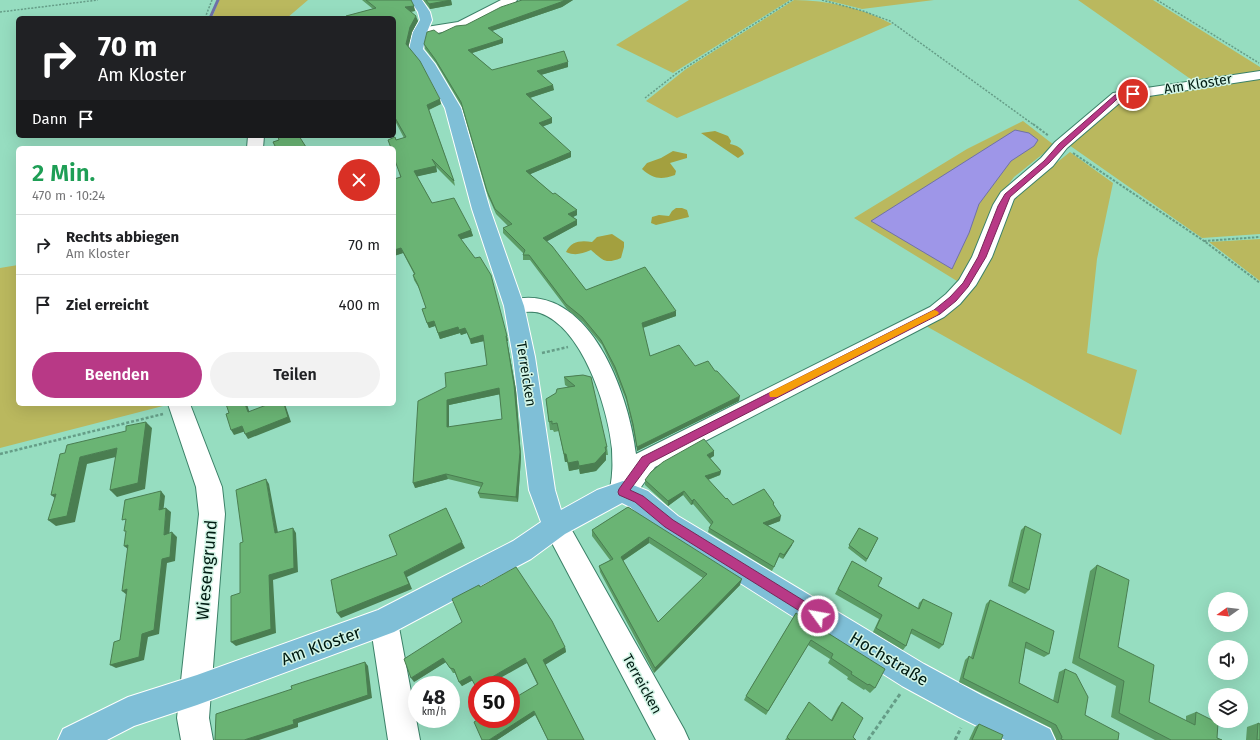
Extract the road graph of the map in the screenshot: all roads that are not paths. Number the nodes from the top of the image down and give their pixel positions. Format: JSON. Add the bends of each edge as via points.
{"nodes":[{"id":1,"x":416,"y":0,"type":"edge"},
{"id":2,"x":511,"y":0,"type":"edge"},
{"id":3,"x":420,"y":32,"type":"junction"},
{"id":4,"x":1260,"y":75,"type":"edge"},
{"id":5,"x":514,"y":306,"type":"junction"},
{"id":6,"x":180,"y":406,"type":"edge"},
{"id":7,"x":623,"y":492,"type":"junction"},
{"id":8,"x":556,"y":526,"type":"junction"},
{"id":9,"x":384,"y":622,"type":"junction"},
{"id":10,"x":196,"y":690,"type":"junction"},
{"id":11,"x":74,"y":740,"type":"edge"},
{"id":12,"x":197,"y":740,"type":"edge"},
{"id":13,"x":404,"y":740,"type":"edge"},
{"id":14,"x":673,"y":740,"type":"edge"},
{"id":15,"x":1039,"y":740,"type":"edge"}],
"edges":[{"from":1,"to":3,"type":"main road","name":"Terreicken","via":[[426,20]]},
{"from":2,"to":3,"type":"street","via":[[461,25]]},
{"from":3,"to":5,"type":"main road","name":"Terreicken","via":[[416,49],[428,64],[453,108],[481,209]]},
{"from":4,"to":7,"type":"street","name":"Am Kloster","via":[[1118,96],[1008,196],[982,257],[966,285],[937,312],[646,460]]},
{"from":5,"to":7,"type":"street","via":[[548,308],[567,320],[587,343],[599,363],[611,394],[623,442]]},
{"from":5,"to":8,"type":"main road","name":"Terreicken","via":[[524,358],[542,490]]},
{"from":6,"to":10,"type":"street","name":"Wiesengrund","via":[[209,487],[212,514]]},
{"from":7,"to":8,"type":"main road","name":"Am Kloster","via":[[606,498]]},
{"from":7,"to":15,"type":"main road","name":"Hochstraße","via":[[639,499],[669,524],[913,674]]},
{"from":8,"to":9,"type":"main road","name":"Am Kloster","via":[[522,550]]},
{"from":8,"to":14,"type":"street","name":"Terreicken"},
{"from":9,"to":10,"type":"main road","name":"Am Kloster"},
{"from":9,"to":13,"type":"street"},
{"from":10,"to":11,"type":"main road","name":"Am Kloster","via":[[128,713]]},
{"from":10,"to":12,"type":"street","name":"Wiesengrund","via":[[194,718]]}]}
